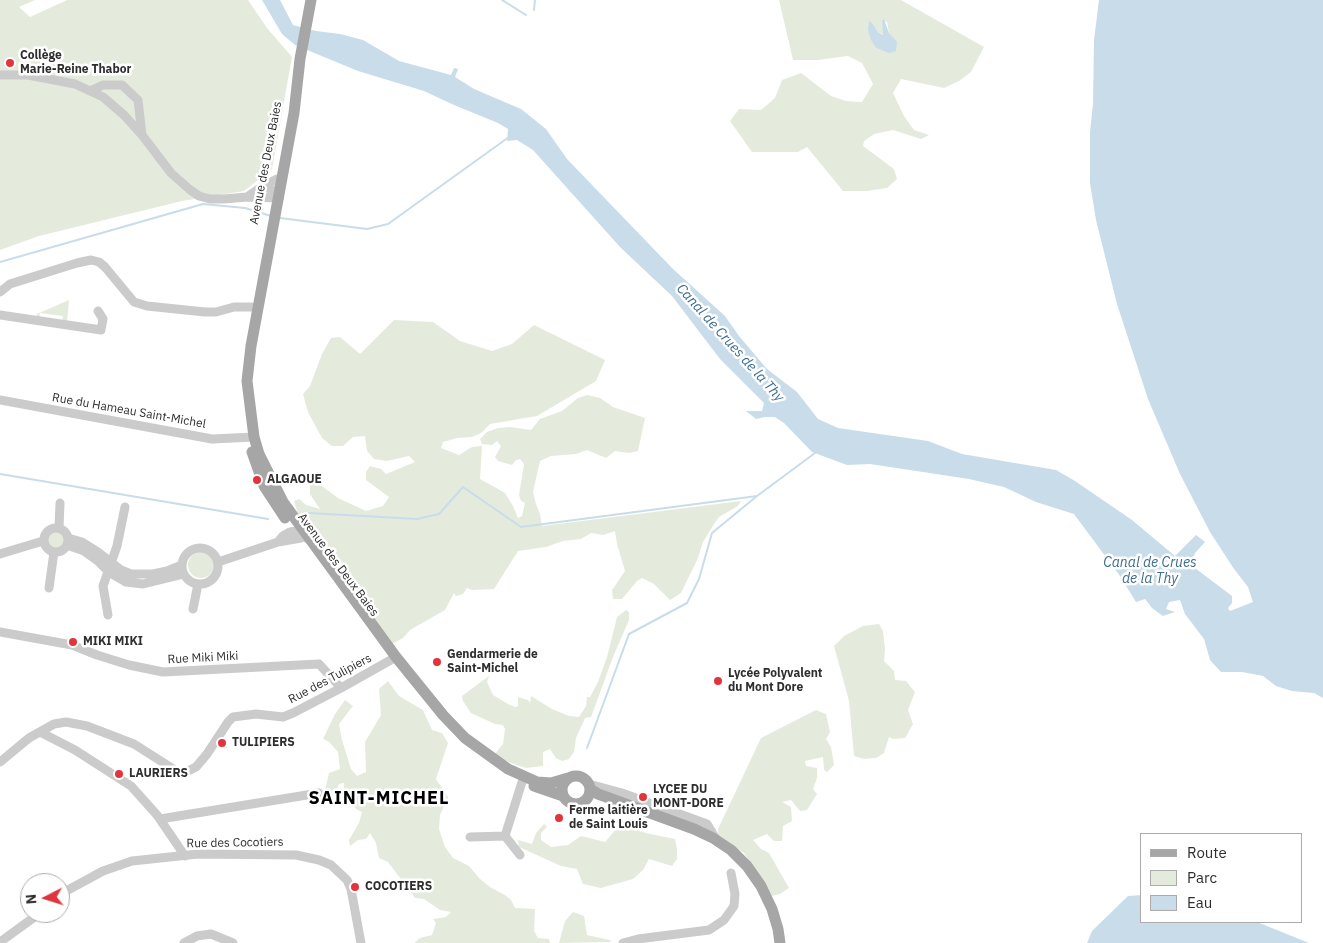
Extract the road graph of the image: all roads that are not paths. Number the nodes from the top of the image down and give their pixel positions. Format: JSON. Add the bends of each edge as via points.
{"nodes":[{"id":1,"x":310,"y":0,"type":"edge"},
{"id":2,"x":0,"y":75,"type":"edge"},
{"id":3,"x":295,"y":89,"type":"junction"},
{"id":4,"x":90,"y":91,"type":"junction"},
{"id":5,"x":142,"y":135,"type":"junction"},
{"id":6,"x":277,"y":179,"type":"junction"},
{"id":7,"x":263,"y":186,"type":"junction"},
{"id":8,"x":247,"y":197,"type":"junction"},
{"id":9,"x":275,"y":200,"type":"junction"},
{"id":10,"x":271,"y":223,"type":"junction"},
{"id":11,"x":0,"y":292,"type":"edge"},
{"id":12,"x":252,"y":306,"type":"junction"},
{"id":13,"x":98,"y":311,"type":"dead end"},
{"id":14,"x":0,"y":315,"type":"edge"},
{"id":15,"x":0,"y":400,"type":"edge"},
{"id":16,"x":251,"y":438,"type":"junction"},
{"id":17,"x":60,"y":503,"type":"dead end"},
{"id":18,"x":125,"y":507,"type":"dead end"},
{"id":19,"x":284,"y":516,"type":"junction"},
{"id":20,"x":59,"y":528,"type":"junction"},
{"id":21,"x":298,"y":534,"type":"junction"},
{"id":22,"x":280,"y":539,"type":"junction"},
{"id":23,"x":43,"y":541,"type":"junction"},
{"id":24,"x":67,"y":542,"type":"junction"},
{"id":25,"x":54,"y":552,"type":"junction"},
{"id":26,"x":0,"y":554,"type":"edge"},
{"id":27,"x":218,"y":562,"type":"junction"},
{"id":28,"x":112,"y":563,"type":"junction"},
{"id":29,"x":328,"y":563,"type":"junction"},
{"id":30,"x":183,"y":569,"type":"junction"},
{"id":31,"x":109,"y":572,"type":"junction"},
{"id":32,"x":198,"y":584,"type":"junction"},
{"id":33,"x":48,"y":588,"type":"dead end"},
{"id":34,"x":194,"y":609,"type":"dead end"},
{"id":35,"x":108,"y":615,"type":"dead end"},
{"id":36,"x":0,"y":632,"type":"edge"},
{"id":37,"x":394,"y":658,"type":"junction"},
{"id":38,"x":341,"y":688,"type":"junction"},
{"id":39,"x":40,"y":732,"type":"junction"},
{"id":40,"x":0,"y":762,"type":"edge"},
{"id":41,"x":568,"y":778,"type":"junction"},
{"id":42,"x":522,"y":782,"type":"junction"},
{"id":43,"x":589,"y":791,"type":"junction"},
{"id":44,"x":319,"y":793,"type":"dead end"},
{"id":45,"x":563,"y":796,"type":"junction"},
{"id":46,"x":160,"y":819,"type":"junction"},
{"id":47,"x":505,"y":836,"type":"junction"},
{"id":48,"x":470,"y":837,"type":"dead end"},
{"id":49,"x":718,"y":842,"type":"junction"},
{"id":50,"x":520,"y":855,"type":"dead end"},
{"id":51,"x":185,"y":856,"type":"junction"},
{"id":52,"x":731,"y":873,"type":"dead end"},
{"id":53,"x":70,"y":889,"type":"edge"},
{"id":54,"x":26,"y":923,"type":"edge"},
{"id":55,"x":0,"y":942,"type":"edge"},
{"id":56,"x":184,"y":943,"type":"edge"},
{"id":57,"x":233,"y":943,"type":"edge"},
{"id":58,"x":361,"y":943,"type":"edge"},
{"id":59,"x":622,"y":943,"type":"edge"},
{"id":60,"x":780,"y":943,"type":"edge"}],
"edges":[{"from":1,"to":3,"type":"main road"},
{"from":2,"to":4,"type":"street","via":[[28,75],[75,84]]},
{"from":3,"to":6,"type":"main road","name":"Avenue des Deux Baies"},
{"from":3,"to":9,"type":"main road","name":"Avenue des Deux Baies","via":[[294,113]]},
{"from":4,"to":5,"type":"street","via":[[103,96]]},
{"from":4,"to":5,"type":"street","via":[[103,85],[122,85],[138,100]]},
{"from":5,"to":8,"type":"street","via":[[171,173],[199,196],[210,199]]},
{"from":6,"to":7,"type":"street"},
{"from":6,"to":9,"type":"main road","name":"Avenue des Deux Baies"},
{"from":7,"to":8,"type":"street"},
{"from":7,"to":9,"type":"street"},
{"from":8,"to":9,"type":"street"},
{"from":9,"to":10,"type":"main road","name":"Avenue des Deux Baies"},
{"from":10,"to":12,"type":"main road","name":"Avenue des Deux Baies"},
{"from":10,"to":16,"type":"main road","name":"Avenue des Deux Baies","via":[[247,381]]},
{"from":11,"to":12,"type":"street","via":[[10,284],[91,260],[105,267],[134,302],[148,306],[216,312]]},
{"from":12,"to":16,"type":"main road","name":"Avenue des Deux Baies","via":[[242,385]]},
{"from":13,"to":14,"type":"street","via":[[103,319],[101,330]]},
{"from":15,"to":16,"type":"street","name":"Rue du Hameau Saint-Michel","via":[[212,438]]},
{"from":16,"to":19,"type":"main road","name":"Avenue des Deux Baies","via":[[256,467],[264,486]]},
{"from":16,"to":29,"type":"main road","name":"Avenue des Deux Baies","via":[[283,502]]},
{"from":17,"to":20,"type":"street"},
{"from":18,"to":28,"type":"street"},
{"from":19,"to":21,"type":"main road","name":"Avenue des Deux Baies"},
{"from":19,"to":22,"type":"street"},
{"from":20,"to":23,"type":"street","via":[[48,530]]},
{"from":20,"to":24,"type":"street","via":[[65,532]]},
{"from":21,"to":22,"type":"street","via":[[290,532]]},
{"from":21,"to":29,"type":"street","via":[[303,534]]},
{"from":21,"to":37,"type":"main road","name":"Avenue des Deux Baies"},
{"from":22,"to":27,"type":"street"},
{"from":23,"to":25,"type":"street"},
{"from":23,"to":26,"type":"street"},
{"from":24,"to":25,"type":"street","via":[[62,551]]},
{"from":24,"to":28,"type":"street","via":[[82,542]]},
{"from":24,"to":31,"type":"street","via":[[84,551]]},
{"from":25,"to":33,"type":"street"},
{"from":27,"to":30,"type":"street","via":[[212,552],[202,548],[191,550],[186,554]]},
{"from":27,"to":32,"type":"street","via":[[213,579]]},
{"from":28,"to":30,"type":"street","via":[[131,574],[141,575]]},
{"from":28,"to":31,"type":"street"},
{"from":29,"to":37,"type":"main road","name":"Avenue des Deux Baies"},
{"from":30,"to":31,"type":"street","via":[[143,584],[126,582]]},
{"from":30,"to":32,"type":"street","via":[[192,582]]},
{"from":31,"to":35,"type":"street","via":[[103,586]]},
{"from":32,"to":34,"type":"street"},
{"from":36,"to":38,"type":"street","name":"Rue Miki Miki","via":[[72,646],[122,663],[163,672],[319,664]]},
{"from":37,"to":38,"type":"street","name":"Rue des Tulipiers"},
{"from":37,"to":41,"type":"main road","name":"Avenue des Deux Baies","via":[[443,715],[489,757],[537,782],[551,783]]},
{"from":37,"to":42,"type":"main road","name":"Avenue des Deux Baies","via":[[422,698],[462,743]]},
{"from":38,"to":39,"type":"street","name":"Rue des Tulipiers","via":[[283,717],[256,714],[233,717],[207,754],[188,771],[178,772],[134,744],[88,726],[66,722]]},
{"from":39,"to":40,"type":"street","name":"Rue des Tulipiers"},
{"from":39,"to":46,"type":"street","via":[[132,786]]},
{"from":41,"to":43,"type":"main road","name":"Avenue des Deux Baies","via":[[580,776],[587,780]]},
{"from":41,"to":45,"type":"main road","via":[[562,784]]},
{"from":42,"to":45,"type":"main road","name":"Avenue des Deux Baies"},
{"from":42,"to":47,"type":"street"},
{"from":43,"to":45,"type":"main road","name":"Avenue des Deux Baies","via":[[578,804]]},
{"from":43,"to":49,"type":"main road","name":"Avenue des Deux Baies","via":[[694,829]]},
{"from":43,"to":49,"type":"street","via":[[622,794],[707,824]]},
{"from":44,"to":46,"type":"street"},
{"from":46,"to":51,"type":"street"},
{"from":47,"to":48,"type":"street"},
{"from":47,"to":50,"type":"street"},
{"from":49,"to":60,"type":"main road","name":"Avenue des Deux Baies","via":[[739,858],[761,886],[772,909]]},
{"from":51,"to":53,"type":"street","name":"Rue des Cocotiers","via":[[127,862]]},
{"from":51,"to":58,"type":"street","name":"Rue des Cocotiers","via":[[296,855],[331,865],[349,885]]},
{"from":52,"to":59,"type":"street","via":[[736,894],[734,906],[724,920],[709,930]]},
{"from":54,"to":55,"type":"street"},
{"from":56,"to":57,"type":"street","via":[[197,936],[211,934]]}]}
